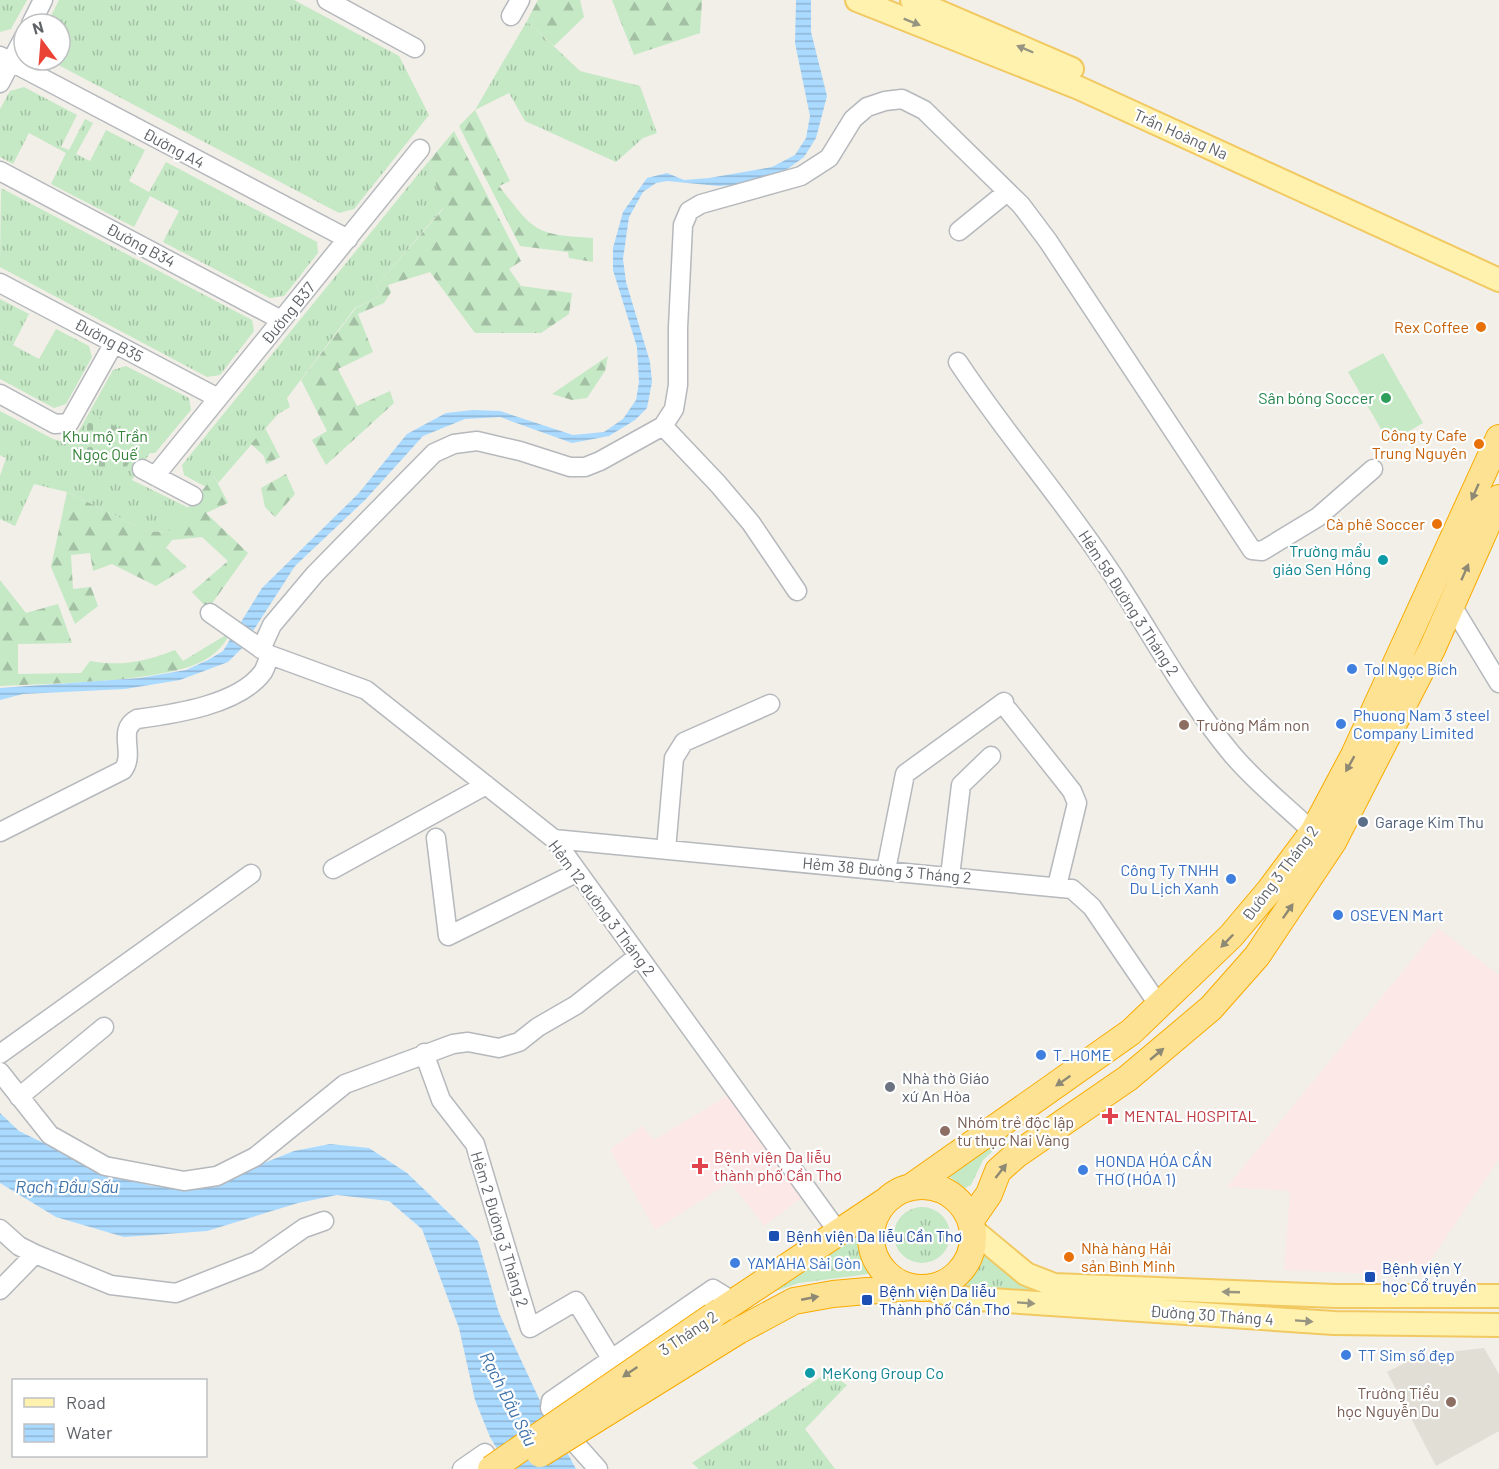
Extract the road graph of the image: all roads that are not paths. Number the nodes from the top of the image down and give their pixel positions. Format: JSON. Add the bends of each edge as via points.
{"nodes":[{"id":1,"x":327,"y":0,"type":"edge"},
{"id":2,"x":520,"y":0,"type":"edge"},
{"id":3,"x":857,"y":0,"type":"edge"},
{"id":4,"x":912,"y":0,"type":"edge"},
{"id":5,"x":512,"y":16,"type":"dead end"},
{"id":6,"x":416,"y":48,"type":"dead end"},
{"id":7,"x":6,"y":59,"type":"edge"},
{"id":8,"x":0,"y":83,"type":"edge"},
{"id":9,"x":420,"y":149,"type":"dead end"},
{"id":10,"x":0,"y":171,"type":"edge"},
{"id":11,"x":1007,"y":192,"type":"junction"},
{"id":12,"x":959,"y":231,"type":"dead end"},
{"id":13,"x":348,"y":239,"type":"junction"},
{"id":14,"x":1499,"y":265,"type":"edge"},
{"id":15,"x":1499,"y":280,"type":"edge"},
{"id":16,"x":0,"y":282,"type":"edge"},
{"id":17,"x":281,"y":320,"type":"junction"},
{"id":18,"x":114,"y":343,"type":"junction"},
{"id":19,"x":958,"y":362,"type":"dead end"},
{"id":20,"x":0,"y":394,"type":"edge"},
{"id":21,"x":218,"y":398,"type":"junction"},
{"id":22,"x":663,"y":426,"type":"junction"},
{"id":23,"x":1499,"y":438,"type":"edge"},
{"id":24,"x":1372,"y":469,"type":"dead end"},
{"id":25,"x":193,"y":496,"type":"dead end"},
{"id":26,"x":1499,"y":498,"type":"edge"},
{"id":27,"x":797,"y":591,"type":"dead end"},
{"id":28,"x":1451,"y":604,"type":"junction"},
{"id":29,"x":216,"y":617,"type":"dead end"},
{"id":30,"x":263,"y":650,"type":"junction"},
{"id":31,"x":1499,"y":683,"type":"edge"},
{"id":32,"x":770,"y":704,"type":"dead end"},
{"id":33,"x":991,"y":756,"type":"dead end"},
{"id":34,"x":486,"y":785,"type":"junction"},
{"id":35,"x":0,"y":832,"type":"edge"},
{"id":36,"x":1313,"y":832,"type":"junction"},
{"id":37,"x":436,"y":838,"type":"dead end"},
{"id":38,"x":554,"y":839,"type":"junction"},
{"id":39,"x":666,"y":850,"type":"junction"},
{"id":40,"x":333,"y":869,"type":"dead end"},
{"id":41,"x":886,"y":870,"type":"junction"},
{"id":42,"x":578,"y":872,"type":"junction"},
{"id":43,"x":251,"y":874,"type":"dead end"},
{"id":44,"x":950,"y":876,"type":"junction"},
{"id":45,"x":1057,"y":886,"type":"junction"},
{"id":46,"x":638,"y":956,"type":"junction"},
{"id":47,"x":1161,"y":1006,"type":"junction"},
{"id":48,"x":104,"y":1027,"type":"dead end"},
{"id":49,"x":424,"y":1053,"type":"junction"},
{"id":50,"x":0,"y":1054,"type":"edge"},
{"id":51,"x":0,"y":1072,"type":"edge"},
{"id":52,"x":19,"y":1097,"type":"junction"},
{"id":53,"x":911,"y":1187,"type":"junction"},
{"id":54,"x":887,"y":1200,"type":"junction"},
{"id":55,"x":324,"y":1221,"type":"dead end"},
{"id":56,"x":972,"y":1225,"type":"junction"},
{"id":57,"x":0,"y":1229,"type":"edge"},
{"id":58,"x":840,"y":1233,"type":"junction"},
{"id":59,"x":35,"y":1254,"type":"junction"},
{"id":60,"x":920,"y":1288,"type":"junction"},
{"id":61,"x":0,"y":1290,"type":"edge"},
{"id":62,"x":1336,"y":1296,"type":"junction"},
{"id":63,"x":1499,"y":1296,"type":"edge"},
{"id":64,"x":724,"y":1309,"type":"junction"},
{"id":65,"x":765,"y":1316,"type":"junction"},
{"id":66,"x":1334,"y":1323,"type":"junction"},
{"id":67,"x":1499,"y":1325,"type":"edge"},
{"id":68,"x":612,"y":1359,"type":"junction"},
{"id":69,"x":574,"y":1442,"type":"junction"},
{"id":70,"x":490,"y":1464,"type":"edge"},
{"id":71,"x":462,"y":1469,"type":"edge"},
{"id":72,"x":517,"y":1469,"type":"edge"},
{"id":73,"x":598,"y":1469,"type":"edge"}],
"edges":[{"from":1,"to":6,"type":"street"},
{"from":2,"to":5,"type":"street"},
{"from":3,"to":15,"type":"main road","name":"Trần Hoàng Na","one_way":true,"via":[[1079,88]]},
{"from":14,"to":4,"type":"main road","name":"Trần Hoàng Na","one_way":true},
{"from":7,"to":8,"type":"street"},
{"from":7,"to":13,"type":"street","name":"Đường A4"},
{"from":9,"to":13,"type":"street","name":"Đường B37"},
{"from":10,"to":17,"type":"street","name":"Đường B34"},
{"from":11,"to":12,"type":"street"},
{"from":11,"to":22,"type":"street","via":[[924,110],[902,99],[885,100],[867,107],[853,119],[829,158],[801,176],[722,197],[689,211],[683,225],[678,385],[674,409]]},
{"from":11,"to":24,"type":"street","via":[[1048,241],[1091,303],[1252,550],[1262,551],[1318,517]]},
{"from":13,"to":17,"type":"street","name":"Đường B37"},
{"from":16,"to":18,"type":"street","name":"Đường B35"},
{"from":17,"to":21,"type":"street","name":"Đường B37"},
{"from":18,"to":20,"type":"street","via":[[69,423],[55,424]]},
{"from":18,"to":21,"type":"street","name":"Đường B35"},
{"from":19,"to":36,"type":"street","name":"Hẻm 58 Đường 3 Tháng 2","via":[[1119,583],[1158,648],[1232,754]]},
{"from":21,"to":25,"type":"street","name":"Đường B37","via":[[148,473]]},
{"from":22,"to":27,"type":"street","via":[[751,523]]},
{"from":22,"to":30,"type":"street","via":[[585,467],[570,467],[477,441],[454,444],[434,453],[315,574],[272,625]]},
{"from":23,"to":36,"type":"highway","name":"Đường 3 Tháng 2","one_way":true,"via":[[1354,755]]},
{"from":28,"to":26,"type":"highway","name":"Đường 3 Tháng 2","one_way":true},
{"from":28,"to":31,"type":"street"},
{"from":56,"to":28,"type":"highway","name":"Đường 3 Tháng 2","one_way":true,"via":[[998,1171],[1128,1078],[1211,1008],[1257,956],[1333,842]]},
{"from":29,"to":30,"type":"street","name":"Hẻm 12 đường 3 Tháng 2"},
{"from":30,"to":34,"type":"street","name":"Hẻm 12 đường 3 Tháng 2","via":[[366,690]]},
{"from":30,"to":35,"type":"street","via":[[263,672],[249,685],[195,710],[130,723],[126,730],[129,757],[123,770]]},
{"from":32,"to":39,"type":"street","via":[[691,738],[679,747],[674,758]]},
{"from":33,"to":44,"type":"street","via":[[961,785]]},
{"from":34,"to":38,"type":"street","name":"Hẻm 12 đường 3 Tháng 2"},
{"from":34,"to":40,"type":"street"},
{"from":36,"to":47,"type":"highway","name":"Đường 3 Tháng 2","one_way":true,"via":[[1232,936]]},
{"from":37,"to":42,"type":"street","via":[[448,936]]},
{"from":38,"to":39,"type":"street","name":"Hẻm 38 Đường 3 Tháng 2"},
{"from":38,"to":42,"type":"street","name":"Hẻm 12 đường 3 Tháng 2"},
{"from":39,"to":41,"type":"street","name":"Hẻm 38 Đường 3 Tháng 2"},
{"from":41,"to":44,"type":"street","name":"Hẻm 38 Đường 3 Tháng 2"},
{"from":41,"to":45,"type":"street","via":[[904,774],[1006,706],[1072,791],[1077,803]]},
{"from":42,"to":46,"type":"street","name":"Hẻm 12 đường 3 Tháng 2"},
{"from":43,"to":50,"type":"street"},
{"from":44,"to":45,"type":"street","name":"Hẻm 38 Đường 3 Tháng 2"},
{"from":45,"to":47,"type":"street","name":"Hẻm 38 Đường 3 Tháng 2","via":[[1072,889],[1083,897]]},
{"from":46,"to":49,"type":"street","via":[[576,1005],[512,1045],[499,1048],[460,1042]]},
{"from":46,"to":58,"type":"street","name":"Hẻm 12 đường 3 Tháng 2"},
{"from":47,"to":53,"type":"highway","name":"Đường 3 Tháng 2","one_way":true,"via":[[1119,1041]]},
{"from":48,"to":52,"type":"street"},
{"from":49,"to":52,"type":"street","via":[[345,1084],[255,1157],[217,1176],[184,1181],[105,1166],[50,1135]]},
{"from":49,"to":68,"type":"street","name":"Hẻm 2 Đường 3 Tháng 2","via":[[441,1100],[475,1144],[530,1328],[576,1301]]},
{"from":51,"to":52,"type":"street"},
{"from":53,"to":54,"type":"highway"},
{"from":53,"to":56,"type":"highway","via":[[938,1189],[951,1195],[961,1204]]},
{"from":54,"to":58,"type":"highway","name":"3 Tháng 2"},
{"from":54,"to":60,"type":"highway","via":[[873,1224],[873,1251],[888,1275]]},
{"from":55,"to":59,"type":"street","via":[[304,1228],[257,1261],[176,1293],[111,1285]]},
{"from":56,"to":60,"type":"highway","via":[[970,1256],[963,1268],[940,1285]]},
{"from":62,"to":56,"type":"main road","name":"Đường 30 Tháng 4","one_way":true,"via":[[1054,1285],[1026,1274]]},
{"from":57,"to":59,"type":"street","via":[[10,1240]]},
{"from":58,"to":64,"type":"highway","name":"3 Tháng 2"},
{"from":59,"to":61,"type":"street"},
{"from":65,"to":60,"type":"highway","name":"3 Tháng 2","one_way":true,"via":[[794,1301]]},
{"from":60,"to":66,"type":"main road","name":"Đường 30 Tháng 4","one_way":true,"via":[[962,1298]]},
{"from":62,"to":63,"type":"main road","name":"Đường 30 Tháng 4"},
{"from":62,"to":66,"type":"main road"},
{"from":64,"to":68,"type":"street","via":[[713,1289]]},
{"from":64,"to":70,"type":"highway","name":"3 Tháng 2","one_way":true,"bridge":true},
{"from":65,"to":69,"type":"street","via":[[765,1323],[750,1337]]},
{"from":65,"to":72,"type":"highway","name":"3 Tháng 2","bridge":true},
{"from":66,"to":67,"type":"main road","name":"Đường 30 Tháng 4"},
{"from":68,"to":69,"type":"street","via":[[551,1401],[550,1408]]},
{"from":69,"to":73,"type":"street"},
{"from":70,"to":71,"type":"street"}]}
